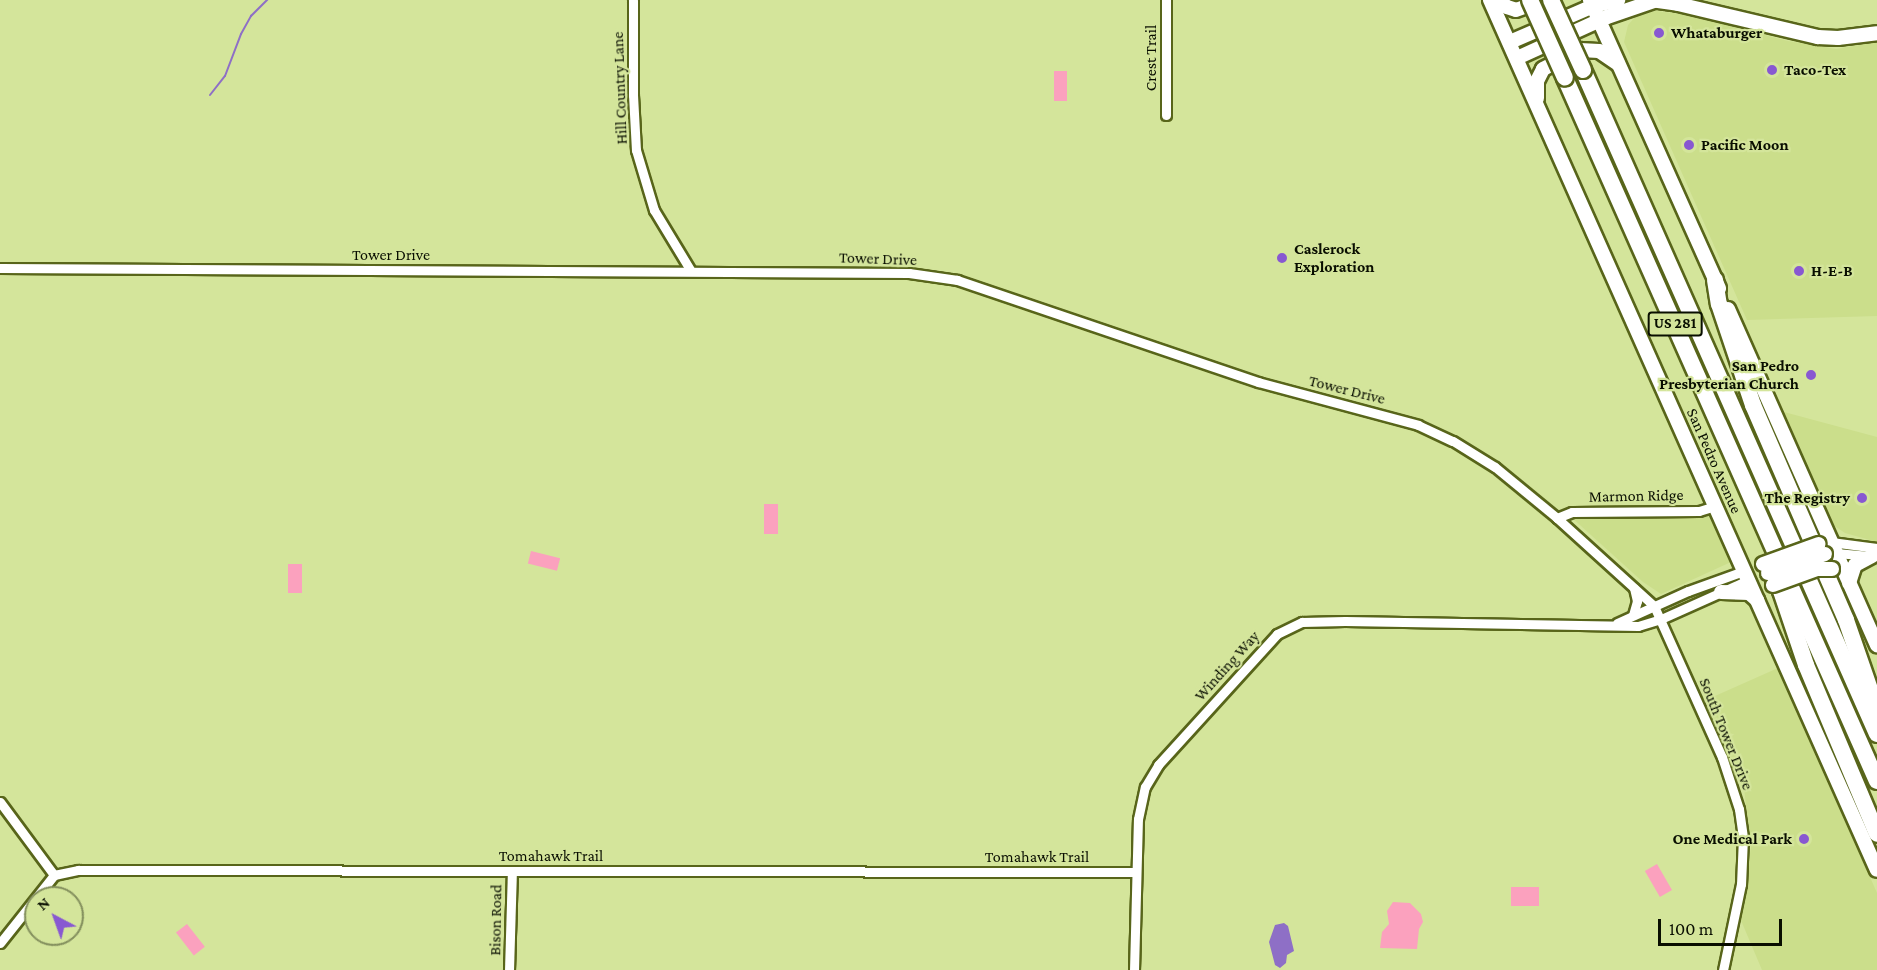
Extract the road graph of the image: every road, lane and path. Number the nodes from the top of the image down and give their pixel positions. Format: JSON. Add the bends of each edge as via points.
{"nodes":[{"id":1,"x":633,"y":0,"type":"edge"},
{"id":2,"x":1166,"y":0,"type":"edge"},
{"id":3,"x":1490,"y":0,"type":"edge"},
{"id":4,"x":1497,"y":0,"type":"edge"},
{"id":5,"x":1530,"y":0,"type":"edge"},
{"id":6,"x":1543,"y":0,"type":"edge"},
{"id":7,"x":1551,"y":0,"type":"edge"},
{"id":8,"x":1618,"y":0,"type":"edge"},
{"id":9,"x":1652,"y":0,"type":"edge"},
{"id":10,"x":1592,"y":3,"type":"edge"},
{"id":11,"x":1633,"y":8,"type":"junction"},
{"id":12,"x":1600,"y":20,"type":"junction"},
{"id":13,"x":1877,"y":33,"type":"edge"},
{"id":14,"x":1510,"y":42,"type":"junction"},
{"id":15,"x":1612,"y":48,"type":"junction"},
{"id":16,"x":1516,"y":58,"type":"junction"},
{"id":17,"x":1620,"y":66,"type":"junction"},
{"id":18,"x":1538,"y":105,"type":"junction"},
{"id":19,"x":1166,"y":115,"type":"dead end"},
{"id":20,"x":0,"y":268,"type":"edge"},
{"id":21,"x":691,"y":271,"type":"junction"},
{"id":22,"x":1715,"y":280,"type":"junction"},
{"id":23,"x":1715,"y":506,"type":"junction"},
{"id":24,"x":1557,"y":518,"type":"junction"},
{"id":25,"x":1828,"y":548,"type":"junction"},
{"id":26,"x":1875,"y":554,"type":"edge"},
{"id":27,"x":1772,"y":573,"type":"junction"},
{"id":28,"x":1746,"y":575,"type":"junction"},
{"id":29,"x":1849,"y":581,"type":"junction"},
{"id":30,"x":1703,"y":585,"type":"junction"},
{"id":31,"x":1634,"y":588,"type":"junction"},
{"id":32,"x":1715,"y":595,"type":"junction"},
{"id":33,"x":1654,"y":606,"type":"junction"},
{"id":34,"x":1760,"y":606,"type":"junction"},
{"id":35,"x":1633,"y":615,"type":"junction"},
{"id":36,"x":1661,"y":619,"type":"junction"},
{"id":37,"x":1617,"y":624,"type":"junction"},
{"id":38,"x":1877,"y":645,"type":"edge"},
{"id":39,"x":1877,"y":733,"type":"edge"},
{"id":40,"x":1877,"y":781,"type":"edge"},
{"id":41,"x":0,"y":802,"type":"edge"},
{"id":42,"x":1877,"y":834,"type":"edge"},
{"id":43,"x":1877,"y":870,"type":"edge"},
{"id":44,"x":512,"y":871,"type":"junction"},
{"id":45,"x":1136,"y":872,"type":"junction"},
{"id":46,"x":54,"y":875,"type":"junction"},
{"id":47,"x":0,"y":943,"type":"edge"},
{"id":48,"x":510,"y":970,"type":"edge"},
{"id":49,"x":1134,"y":970,"type":"edge"},
{"id":50,"x":1723,"y":970,"type":"edge"}],
"edges":[{"from":1,"to":21,"type":"street","name":"Hill Country Lane","via":[[636,150],[654,210]]},
{"from":2,"to":19,"type":"street","name":"Crest Trail"},
{"from":3,"to":14,"type":"main road","name":"San Pedro Avenue"},
{"from":4,"to":6,"type":"main road","via":[[1516,10]]},
{"from":5,"to":27,"type":"highway","number":"US 281","bridge":true},
{"from":7,"to":39,"type":"highway","number":"US 281","bridge":true},
{"from":8,"to":10,"type":"main road"},
{"from":9,"to":11,"type":"main road"},
{"from":9,"to":13,"type":"main road","via":[[1818,37]]},
{"from":10,"to":12,"type":"main road"},
{"from":10,"to":14,"type":"main road"},
{"from":11,"to":12,"type":"main road"},
{"from":11,"to":15,"type":"main road","via":[[1616,26]]},
{"from":12,"to":15,"type":"main road"},
{"from":12,"to":16,"type":"main road"},
{"from":14,"to":16,"type":"main road","name":"San Pedro Avenue"},
{"from":15,"to":17,"type":"main road"},
{"from":16,"to":18,"type":"main road","name":"San Pedro Avenue"},
{"from":17,"to":18,"type":"main road","via":[[1599,51],[1587,49],[1549,64],[1538,78]]},
{"from":17,"to":22,"type":"main road"},
{"from":18,"to":23,"type":"main road","name":"San Pedro Avenue"},
{"from":20,"to":21,"type":"street","name":"Tower Drive"},
{"from":21,"to":24,"type":"street","name":"Tower Drive","via":[[909,273],[957,280],[1258,382],[1418,425],[1454,441],[1495,467]]},
{"from":22,"to":25,"type":"main road"},
{"from":22,"to":39,"type":"highway","via":[[1719,304],[1753,405],[1852,635],[1871,692]]},
{"from":23,"to":24,"type":"street","name":"Marmon Ridge","via":[[1699,511],[1572,512]]},
{"from":23,"to":28,"type":"main road","name":"San Pedro Avenue"},
{"from":24,"to":31,"type":"street","name":"Tower Drive"},
{"from":25,"to":26,"type":"street"},
{"from":25,"to":27,"type":"main road","bridge":true},
{"from":25,"to":29,"type":"main road"},
{"from":26,"to":29,"type":"main road","via":[[1855,566]]},
{"from":27,"to":28,"type":"main road"},
{"from":27,"to":29,"type":"main road","bridge":true,"via":[[1832,569]]},
{"from":27,"to":34,"type":"main road"},
{"from":27,"to":40,"type":"highway","number":"US 281"},
{"from":27,"to":42,"type":"highway"},
{"from":28,"to":30,"type":"street","name":"Winding Way"},
{"from":28,"to":32,"type":"street","name":"Winding Way"},
{"from":28,"to":34,"type":"main road","name":"San Pedro Avenue"},
{"from":29,"to":38,"type":"main road"},
{"from":30,"to":32,"type":"street"},
{"from":30,"to":33,"type":"street","name":"Winding Way"},
{"from":31,"to":33,"type":"street","name":"Tower Drive"},
{"from":31,"to":35,"type":"street","via":[[1637,601]]},
{"from":32,"to":34,"type":"main road","via":[[1749,593]]},
{"from":32,"to":36,"type":"street","name":"Winding Way"},
{"from":33,"to":35,"type":"street","name":"Winding Way"},
{"from":33,"to":36,"type":"street","name":"Tower Drive"},
{"from":34,"to":43,"type":"main road","name":"San Pedro Avenue"},
{"from":35,"to":37,"type":"street","name":"Winding Way"},
{"from":36,"to":37,"type":"street","name":"Winding Way","via":[[1638,626]]},
{"from":36,"to":50,"type":"street","name":"South Tower Drive","via":[[1722,757],[1739,809],[1743,837],[1741,884]]},
{"from":37,"to":45,"type":"street","name":"Winding Way","via":[[1346,621],[1291,626],[1260,649],[1158,765],[1144,787]]},
{"from":41,"to":46,"type":"street"},
{"from":44,"to":45,"type":"street","name":"Tomahawk Trail"},
{"from":44,"to":46,"type":"street","name":"Tomahawk Trail","via":[[78,870]]},
{"from":44,"to":48,"type":"street","name":"Bison Road"},
{"from":45,"to":49,"type":"street","name":"Winding Way"},
{"from":46,"to":47,"type":"street"}]}
